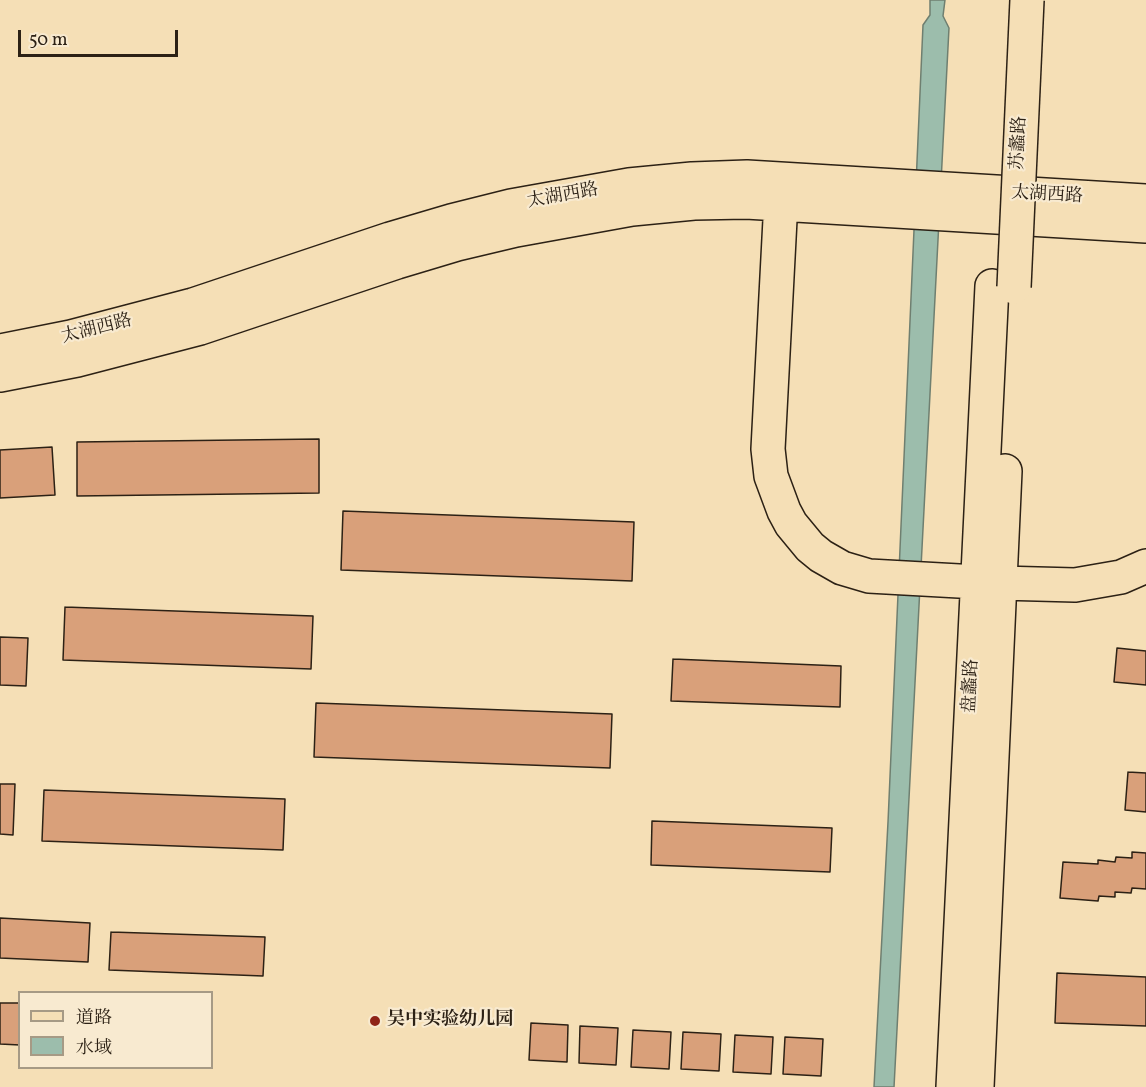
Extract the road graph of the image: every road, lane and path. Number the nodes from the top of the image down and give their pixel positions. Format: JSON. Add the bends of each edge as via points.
{"nodes":[{"id":1,"x":1006,"y":0,"type":"edge"},
{"id":2,"x":1027,"y":0,"type":"edge"},
{"id":3,"x":781,"y":201,"type":"junction"},
{"id":4,"x":948,"y":201,"type":"junction"},
{"id":5,"x":1146,"y":201,"type":"edge"},
{"id":6,"x":1146,"y":226,"type":"edge"},
{"id":7,"x":1003,"y":286,"type":"junction"},
{"id":8,"x":0,"y":351,"type":"edge"},
{"id":9,"x":0,"y":375,"type":"edge"},
{"id":10,"x":1146,"y":566,"type":"edge"},
{"id":11,"x":988,"y":583,"type":"junction"},
{"id":12,"x":953,"y":1087,"type":"edge"},
{"id":13,"x":977,"y":1087,"type":"edge"}],
"edges":[{"from":1,"to":7,"type":"main road","name":"苏蠡路"},
{"from":2,"to":7,"type":"main road","name":"苏蠡路","bridge":true},
{"from":3,"to":4,"type":"main road","name":"太湖西路"},
{"from":3,"to":8,"type":"main road","name":"太湖西路","via":[[717,177],[628,185],[511,206],[390,239],[193,305]]},
{"from":3,"to":9,"type":"main road","name":"太湖西路","via":[[694,203],[516,230],[397,262],[200,328],[77,360]]},
{"from":3,"to":11,"type":"main road","via":[[768,462],[773,485],[791,524],[821,556],[856,573]]},
{"from":4,"to":5,"type":"main road","name":"太湖西路"},
{"from":4,"to":6,"type":"main road","name":"太湖西路"},
{"from":7,"to":11,"type":"main road","name":"盘蠡路"},
{"from":10,"to":11,"type":"main road","via":[[1121,577],[1075,585]]},
{"from":11,"to":12,"type":"main road","name":"盘蠡路"},
{"from":11,"to":13,"type":"main road","name":"盘蠡路"}]}
